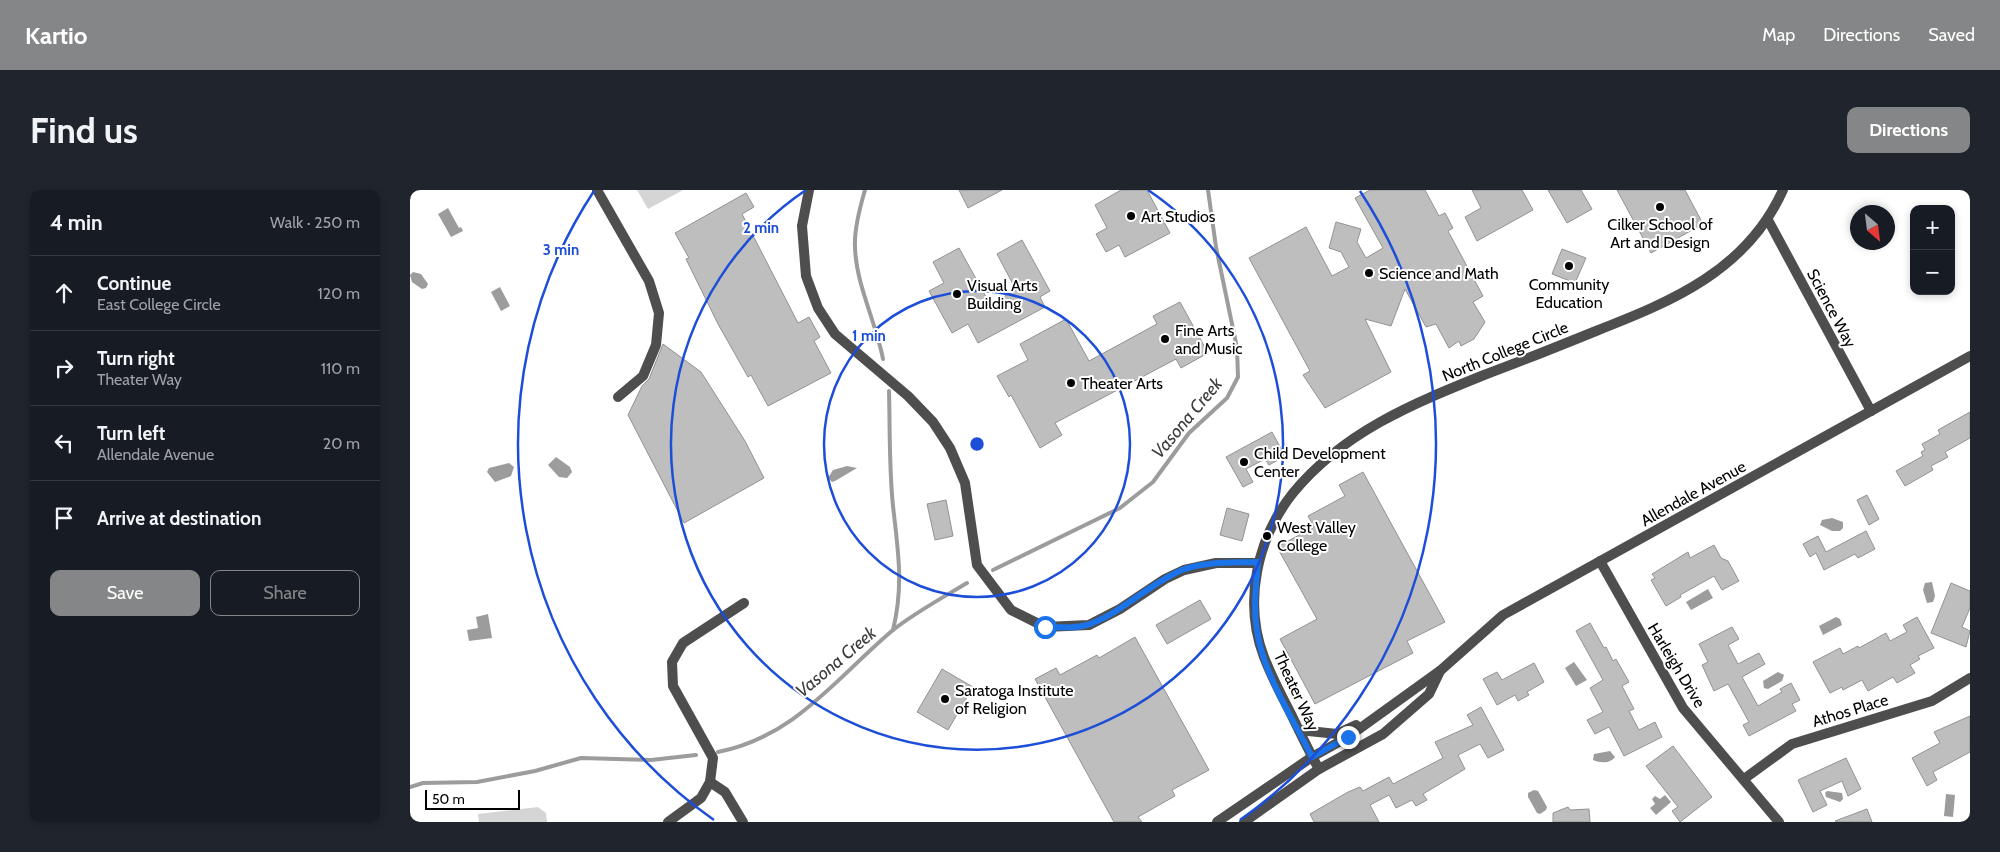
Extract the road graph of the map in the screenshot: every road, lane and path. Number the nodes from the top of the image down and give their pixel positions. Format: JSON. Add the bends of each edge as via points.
{"nodes":[{"id":1,"x":597,"y":190,"type":"edge"},
{"id":2,"x":809,"y":190,"type":"edge"},
{"id":3,"x":1783,"y":190,"type":"edge"},
{"id":4,"x":1768,"y":220,"type":"junction"},
{"id":5,"x":1970,"y":356,"type":"edge"},
{"id":6,"x":618,"y":397,"type":"dead end"},
{"id":7,"x":1871,"y":411,"type":"junction"},
{"id":8,"x":1600,"y":561,"type":"junction"},
{"id":9,"x":1258,"y":562,"type":"junction"},
{"id":10,"x":744,"y":603,"type":"dead end"},
{"id":11,"x":1441,"y":670,"type":"junction"},
{"id":12,"x":1970,"y":678,"type":"edge"},
{"id":13,"x":1378,"y":715,"type":"junction"},
{"id":14,"x":1299,"y":730,"type":"junction"},
{"id":15,"x":1312,"y":757,"type":"junction"},
{"id":16,"x":1320,"y":769,"type":"junction"},
{"id":17,"x":1744,"y":779,"type":"junction"},
{"id":18,"x":710,"y":782,"type":"junction"},
{"id":19,"x":668,"y":822,"type":"edge"},
{"id":20,"x":742,"y":822,"type":"edge"},
{"id":21,"x":1217,"y":822,"type":"edge"},
{"id":22,"x":1244,"y":822,"type":"edge"},
{"id":23,"x":1779,"y":822,"type":"edge"}],
"edges":[{"from":1,"to":6,"type":"street","via":[[648,280],[659,313],[656,345],[644,376]]},
{"from":2,"to":9,"type":"street","via":[[803,234],[806,276],[818,308],[835,334],[908,396],[950,448],[965,483],[977,565],[1011,610],[1045,627],[1089,625],[1184,570],[1216,563]]},
{"from":3,"to":4,"type":"street","name":"North College Circle"},
{"from":4,"to":7,"type":"street","name":"Science Way"},
{"from":4,"to":9,"type":"street","name":"North College Circle","via":[[1710,278],[1683,294],[1621,322],[1440,393],[1358,433],[1320,463],[1284,504]]},
{"from":5,"to":7,"type":"street","name":"Allendale Avenue"},
{"from":7,"to":8,"type":"street","name":"Allendale Avenue"},
{"from":8,"to":11,"type":"street","name":"Allendale Avenue","via":[[1504,615]]},
{"from":8,"to":17,"type":"street","name":"Harleigh Drive","via":[[1683,708]]},
{"from":9,"to":14,"type":"street","name":"Theater Way","via":[[1255,610],[1260,645]]},
{"from":10,"to":18,"type":"street","via":[[683,643],[672,662],[673,686],[713,758]]},
{"from":11,"to":13,"type":"street","name":"Allendale Avenue"},
{"from":11,"to":16,"type":"street","name":"Allendale Avenue","via":[[1429,694],[1383,734]]},
{"from":12,"to":17,"type":"street","name":"Athos Place","via":[[1932,701],[1792,744]]},
{"from":13,"to":14,"type":"street","via":[[1337,734]]},
{"from":13,"to":15,"type":"street","name":"Allendale Avenue"},
{"from":14,"to":15,"type":"street","name":"Theater Way"},
{"from":15,"to":16,"type":"street","name":"Theater Way"},
{"from":15,"to":21,"type":"street","name":"Allendale Avenue"},
{"from":16,"to":22,"type":"street","name":"Allendale Avenue"},
{"from":17,"to":23,"type":"street","name":"Harleigh Drive"},
{"from":18,"to":19,"type":"street","via":[[701,798]]},
{"from":18,"to":20,"type":"street","via":[[725,792]]}]}
